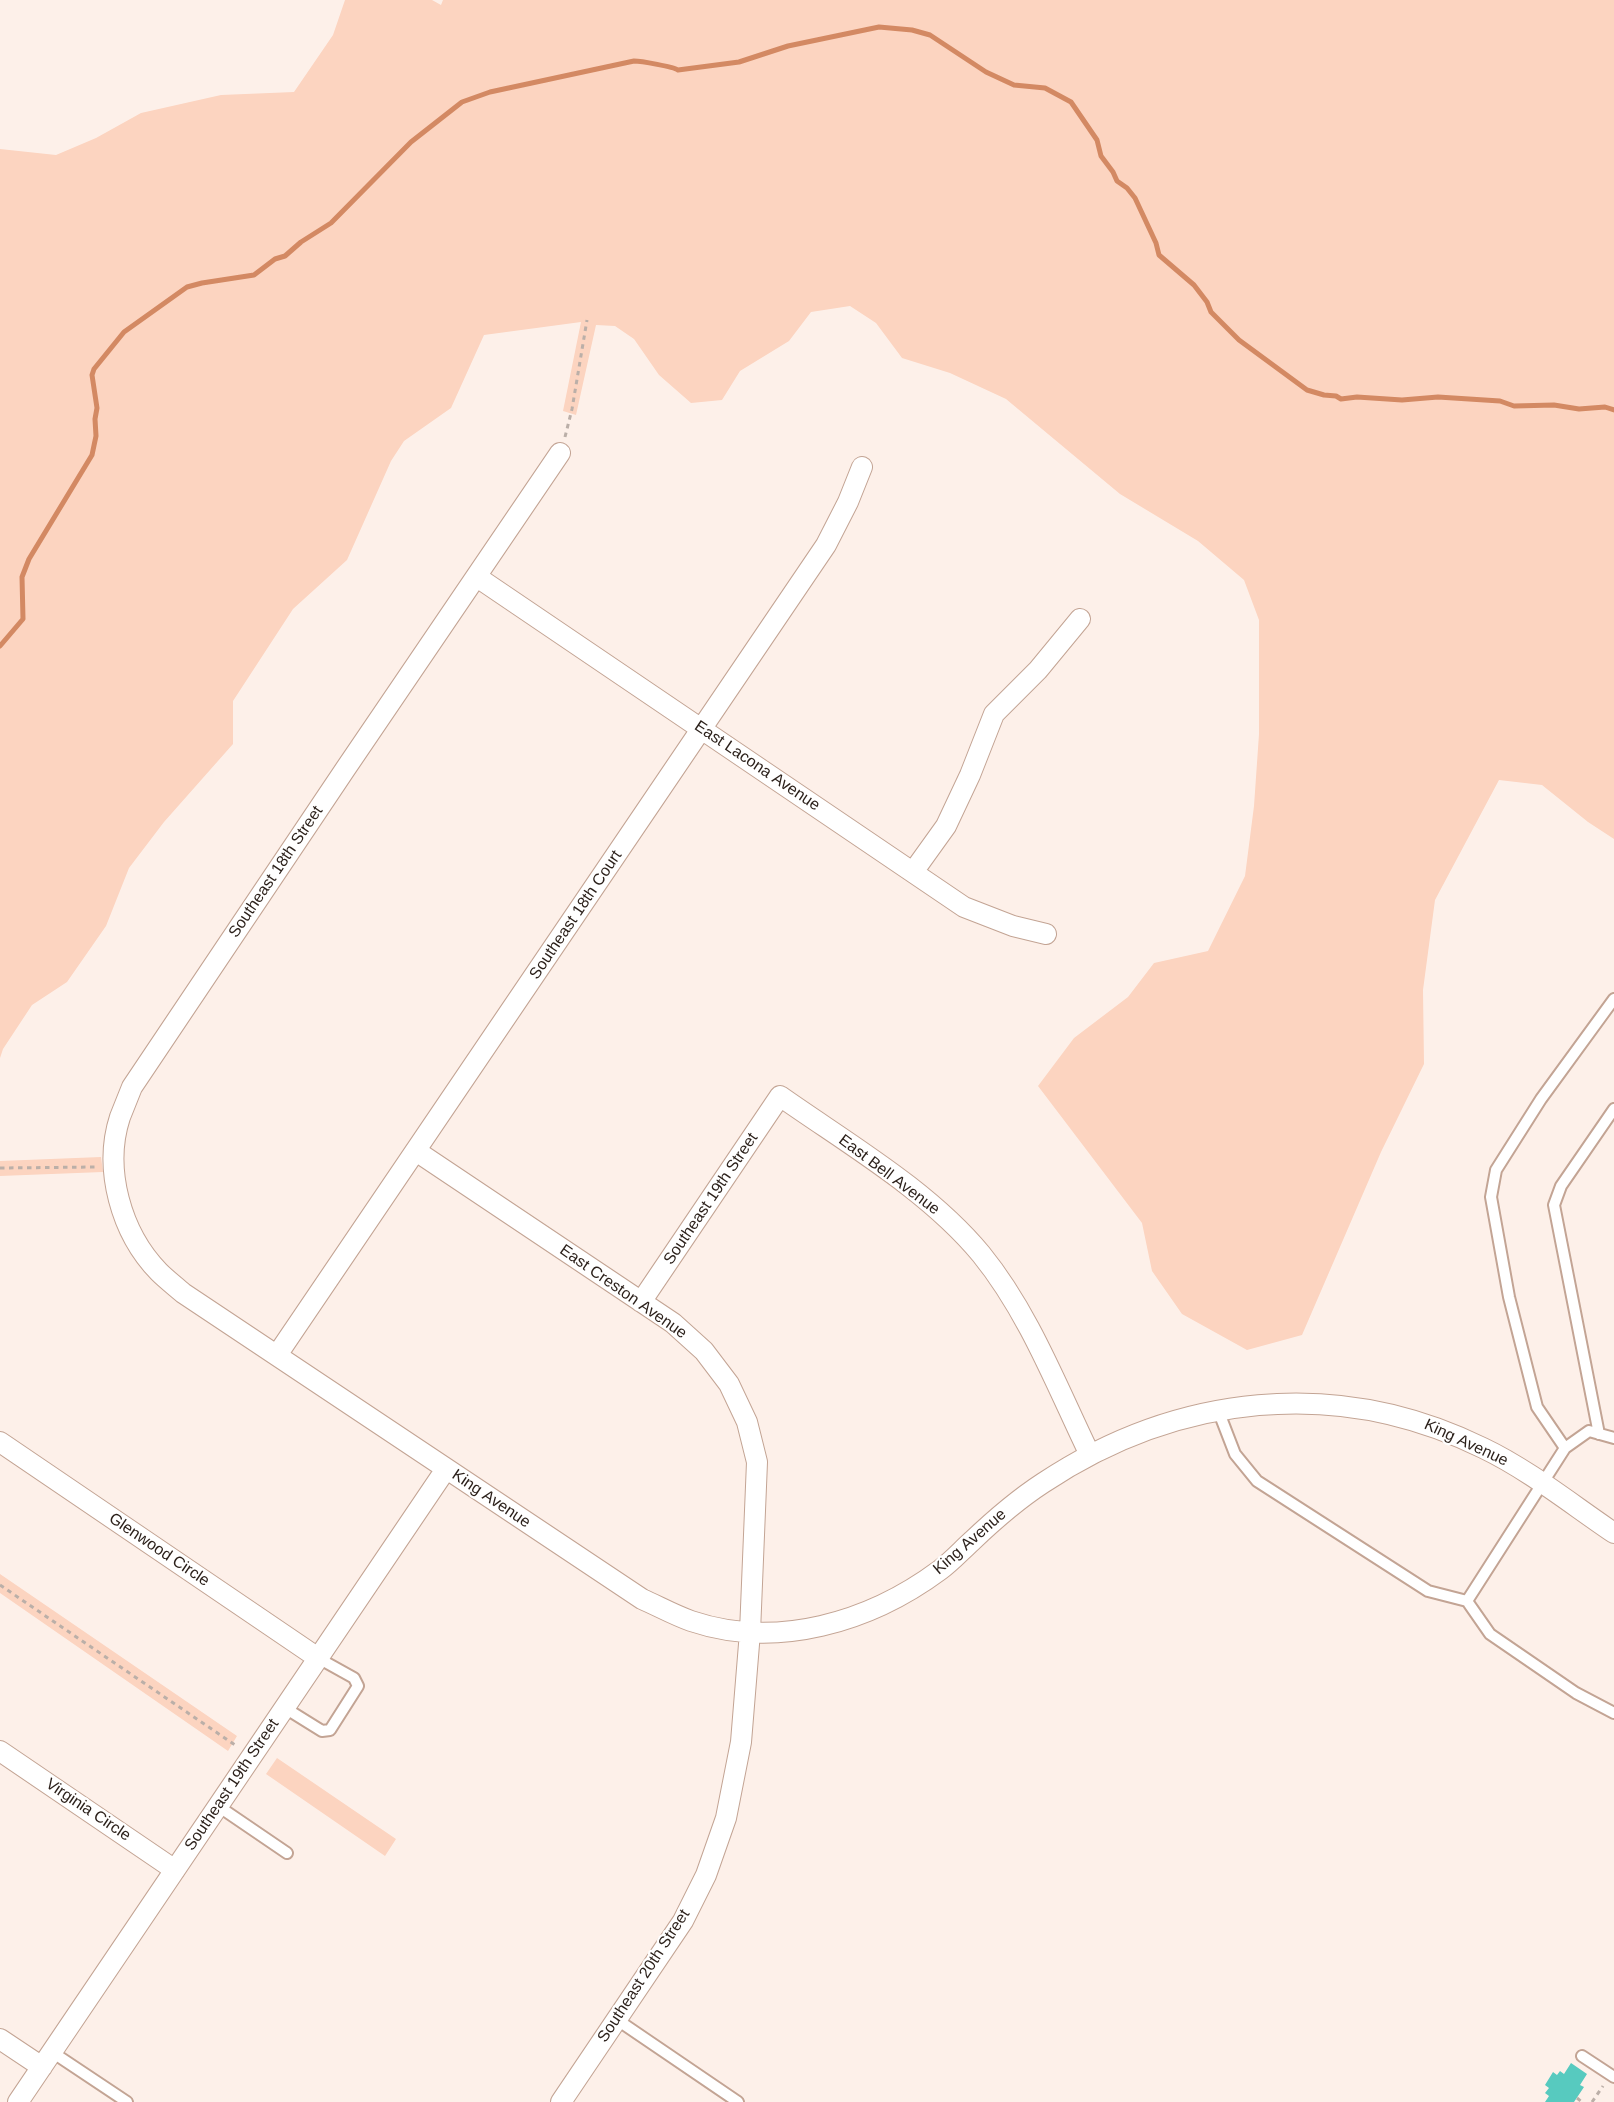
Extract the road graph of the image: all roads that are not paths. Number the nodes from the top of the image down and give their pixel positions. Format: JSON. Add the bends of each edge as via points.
{"nodes":[{"id":1,"x":560,"y":453,"type":"road end"},
{"id":2,"x":862,"y":467,"type":"dead end"},
{"id":3,"x":477,"y":577,"type":"junction"},
{"id":4,"x":1080,"y":619,"type":"dead end"},
{"id":5,"x":702,"y":729,"type":"junction"},
{"id":6,"x":913,"y":872,"type":"junction"},
{"id":7,"x":1046,"y":934,"type":"dead end"},
{"id":8,"x":1614,"y":999,"type":"edge"},
{"id":9,"x":780,"y":1096,"type":"joint"},
{"id":10,"x":1614,"y":1109,"type":"edge"},
{"id":11,"x":416,"y":1150,"type":"junction"},
{"id":12,"x":198,"y":1301,"type":"joint"},
{"id":13,"x":641,"y":1302,"type":"junction"},
{"id":14,"x":277,"y":1355,"type":"junction"},
{"id":15,"x":1218,"y":1410,"type":"junction"},
{"id":16,"x":1599,"y":1434,"type":"junction"},
{"id":17,"x":1614,"y":1438,"type":"edge"},
{"id":18,"x":0,"y":1442,"type":"edge"},
{"id":19,"x":1564,"y":1448,"type":"junction"},
{"id":20,"x":1090,"y":1455,"type":"junction"},
{"id":21,"x":446,"y":1469,"type":"junction"},
{"id":22,"x":1542,"y":1484,"type":"junction"},
{"id":23,"x":1614,"y":1533,"type":"edge"},
{"id":24,"x":1467,"y":1601,"type":"junction"},
{"id":25,"x":750,"y":1632,"type":"junction"},
{"id":26,"x":318,"y":1659,"type":"junction"},
{"id":27,"x":285,"y":1708,"type":"junction"},
{"id":28,"x":1614,"y":1713,"type":"edge"},
{"id":29,"x":0,"y":1751,"type":"edge"},
{"id":30,"x":218,"y":1806,"type":"junction"},
{"id":31,"x":286,"y":1852,"type":"dead end"},
{"id":32,"x":175,"y":1869,"type":"junction"},
{"id":33,"x":616,"y":2019,"type":"junction"},
{"id":34,"x":0,"y":2039,"type":"edge"},
{"id":35,"x":1582,"y":2056,"type":"dead end"},
{"id":36,"x":47,"y":2059,"type":"junction"},
{"id":37,"x":1612,"y":2076,"type":"edge"},
{"id":38,"x":18,"y":2102,"type":"edge"},
{"id":39,"x":127,"y":2102,"type":"edge"},
{"id":40,"x":561,"y":2102,"type":"edge"},
{"id":41,"x":738,"y":2102,"type":"edge"}],
"edges":[{"from":1,"to":3,"type":"street","name":"Southeast 18th Street"},
{"from":2,"to":5,"type":"street","name":"Southeast 18th Court","via":[[826,545]]},
{"from":3,"to":5,"type":"street","name":"East Lacona Avenue"},
{"from":3,"to":12,"type":"street","name":"Southeast 18th Street","via":[[141,1073],[120,1118],[114,1167],[118,1200],[130,1231],[158,1271]]},
{"from":4,"to":6,"type":"street","via":[[1038,670],[994,714],[946,826]]},
{"from":5,"to":6,"type":"street","name":"East Lacona Avenue"},
{"from":5,"to":11,"type":"street","name":"Southeast 18th Court"},
{"from":6,"to":7,"type":"street","name":"East Lacona Avenue","via":[[964,908]]},
{"from":8,"to":19,"type":"lane","via":[[1541,1099],[1496,1170],[1491,1197],[1509,1297],[1537,1407]]},
{"from":9,"to":13,"type":"street","name":"Southeast 19th Street"},
{"from":9,"to":20,"type":"street","name":"East Bell Avenue","via":[[922,1196],[981,1255],[1027,1324]]},
{"from":10,"to":16,"type":"lane","via":[[1561,1186],[1554,1205]]},
{"from":11,"to":13,"type":"street","name":"East Creston Avenue"},
{"from":11,"to":14,"type":"street","name":"Southeast 18th Court"},
{"from":12,"to":14,"type":"street","name":"King Avenue"},
{"from":13,"to":25,"type":"street","name":"East Creston Avenue","via":[[704,1351],[729,1384],[747,1422],[756,1462]]},
{"from":14,"to":21,"type":"street","name":"King Avenue"},
{"from":15,"to":20,"type":"street","name":"King Avenue","via":[[1179,1419]]},
{"from":15,"to":22,"type":"street","name":"King Avenue","via":[[1320,1403],[1405,1417],[1485,1449]]},
{"from":15,"to":24,"type":"lane","via":[[1235,1454],[1257,1481],[1428,1591]]},
{"from":16,"to":17,"type":"lane"},
{"from":16,"to":19,"type":"lane","via":[[1589,1431]]},
{"from":18,"to":26,"type":"street","name":"Glenwood Circle"},
{"from":19,"to":22,"type":"lane"},
{"from":20,"to":25,"type":"street","name":"King Avenue","via":[[1042,1483],[941,1569],[890,1602],[833,1624],[798,1631]]},
{"from":21,"to":25,"type":"street","name":"King Avenue","via":[[642,1599],[691,1621]]},
{"from":21,"to":26,"type":"street","name":"Southeast 19th Street"},
{"from":22,"to":23,"type":"street","name":"King Avenue"},
{"from":22,"to":24,"type":"lane"},
{"from":24,"to":28,"type":"lane","via":[[1490,1634],[1576,1693]]},
{"from":25,"to":33,"type":"street","name":"Southeast 20th Street","via":[[741,1742],[726,1818],[706,1875],[683,1921]]},
{"from":26,"to":27,"type":"street","name":"Southeast 19th Street"},
{"from":26,"to":27,"type":"lane","via":[[354,1678],[358,1686],[330,1730],[322,1731]]},
{"from":27,"to":30,"type":"street","name":"Southeast 19th Street"},
{"from":29,"to":32,"type":"street","name":"Virginia Circle"},
{"from":30,"to":31,"type":"lane"},
{"from":30,"to":32,"type":"street","name":"Southeast 19th Street"},
{"from":32,"to":36,"type":"street","name":"Southeast 19th Street"},
{"from":33,"to":40,"type":"street","name":"Southeast 20th Street"},
{"from":33,"to":41,"type":"lane"},
{"from":34,"to":36,"type":"street"},
{"from":35,"to":37,"type":"lane"},
{"from":36,"to":38,"type":"street","name":"Southeast 19th Street"},
{"from":36,"to":39,"type":"lane"}]}
